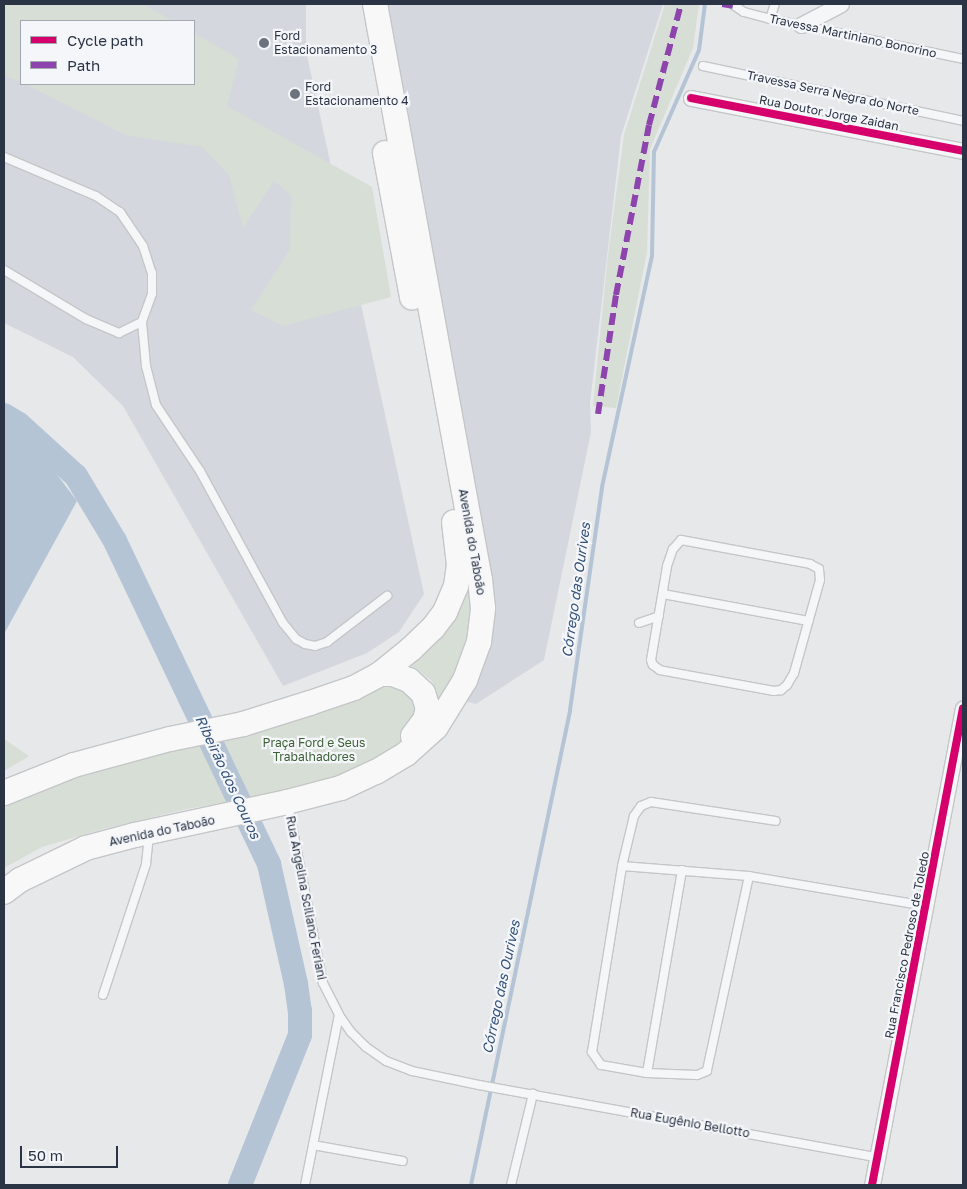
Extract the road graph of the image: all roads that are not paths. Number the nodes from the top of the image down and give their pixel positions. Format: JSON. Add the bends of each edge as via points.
{"nodes":[{"id":1,"x":359,"y":4,"type":"edge"},
{"id":2,"x":375,"y":4,"type":"edge"},
{"id":3,"x":732,"y":4,"type":"edge"},
{"id":4,"x":775,"y":4,"type":"edge"},
{"id":5,"x":841,"y":4,"type":"edge"},
{"id":6,"x":770,"y":19,"type":"junction"},
{"id":7,"x":801,"y":25,"type":"junction"},
{"id":8,"x":963,"y":59,"type":"edge"},
{"id":9,"x":703,"y":66,"type":"dead end"},
{"id":10,"x":691,"y":98,"type":"dead end"},
{"id":11,"x":963,"y":120,"type":"edge"},
{"id":12,"x":963,"y":151,"type":"edge"},
{"id":13,"x":4,"y":157,"type":"edge"},
{"id":14,"x":4,"y":270,"type":"edge"},
{"id":15,"x":142,"y":322,"type":"junction"},
{"id":16,"x":663,"y":594,"type":"junction"},
{"id":17,"x":387,"y":596,"type":"dead end"},
{"id":18,"x":659,"y":616,"type":"junction"},
{"id":19,"x":809,"y":621,"type":"junction"},
{"id":20,"x":639,"y":623,"type":"dead end"},
{"id":21,"x":380,"y":674,"type":"junction"},
{"id":22,"x":963,"y":709,"type":"edge"},
{"id":23,"x":436,"y":712,"type":"junction"},
{"id":24,"x":4,"y":793,"type":"edge"},
{"id":25,"x":281,"y":804,"type":"junction"},
{"id":26,"x":776,"y":821,"type":"dead end"},
{"id":27,"x":149,"y":832,"type":"junction"},
{"id":28,"x":622,"y":866,"type":"junction"},
{"id":29,"x":682,"y":870,"type":"junction"},
{"id":30,"x":749,"y":876,"type":"junction"},
{"id":31,"x":9,"y":885,"type":"edge"},
{"id":32,"x":926,"y":906,"type":"junction"},
{"id":33,"x":103,"y":995,"type":"dead end"},
{"id":34,"x":339,"y":1016,"type":"junction"},
{"id":35,"x":647,"y":1073,"type":"junction"},
{"id":36,"x":502,"y":1089,"type":"joint"},
{"id":37,"x":533,"y":1094,"type":"junction"},
{"id":38,"x":313,"y":1145,"type":"junction"},
{"id":39,"x":877,"y":1157,"type":"junction"},
{"id":40,"x":403,"y":1161,"type":"dead end"},
{"id":41,"x":305,"y":1185,"type":"edge"},
{"id":42,"x":511,"y":1185,"type":"edge"},
{"id":43,"x":872,"y":1185,"type":"edge"}],
"edges":[{"from":1,"to":21,"type":"main road","name":"Avenida do Taboão","via":[[459,565],[456,586],[434,628]]},
{"from":2,"to":23,"type":"main road","name":"Avenida do Taboão","via":[[483,608],[478,642],[465,680]]},
{"from":3,"to":6,"type":"lane","name":"Travessa Martiniano Bonorino","via":[[744,12]]},
{"from":4,"to":6,"type":"lane"},
{"from":5,"to":7,"type":"street"},
{"from":6,"to":7,"type":"lane","name":"Travessa Martiniano Bonorino"},
{"from":7,"to":8,"type":"lane","name":"Travessa Martiniano Bonorino"},
{"from":9,"to":11,"type":"lane","name":"Travessa Serra Negra do Norte"},
{"from":10,"to":12,"type":"street","name":"Rua Doutor Jorge Zaidan"},
{"from":13,"to":15,"type":"lane","via":[[96,196],[120,212],[143,246],[152,273],[152,294]]},
{"from":14,"to":15,"type":"lane","via":[[86,319],[119,333]]},
{"from":15,"to":17,"type":"lane","via":[[146,366],[156,405],[200,471],[283,623],[296,639],[315,646],[327,642]]},
{"from":16,"to":18,"type":"lane"},
{"from":16,"to":19,"type":"lane"},
{"from":16,"to":19,"type":"lane","via":[[673,549],[681,540],[688,540],[816,566],[821,574]]},
{"from":18,"to":19,"type":"lane","via":[[651,660],[656,668],[774,691],[787,685],[794,673]]},
{"from":18,"to":20,"type":"lane"},
{"from":21,"to":23,"type":"main road","via":[[401,677],[416,685]]},
{"from":21,"to":24,"type":"main road","name":"Avenida do Taboão","via":[[354,688],[242,724],[170,738],[74,765]]},
{"from":22,"to":32,"type":"street","name":"Rua Francisco Pedroso de Toledo"},
{"from":23,"to":25,"type":"main road","name":"Avenida do Taboão","via":[[425,720],[392,763],[341,788]]},
{"from":25,"to":27,"type":"main road","name":"Avenida do Taboão"},
{"from":25,"to":34,"type":"lane","name":"Rua Angelina Sciliano Feriani","via":[[322,983]]},
{"from":26,"to":28,"type":"lane","via":[[651,802],[641,806],[634,816]]},
{"from":27,"to":31,"type":"main road","name":"Avenida do Taboão","via":[[86,848]]},
{"from":27,"to":33,"type":"lane","via":[[146,864]]},
{"from":28,"to":29,"type":"lane"},
{"from":28,"to":35,"type":"lane","via":[[592,1052],[600,1066]]},
{"from":29,"to":30,"type":"lane"},
{"from":29,"to":35,"type":"lane"},
{"from":30,"to":32,"type":"lane"},
{"from":30,"to":35,"type":"lane","via":[[707,1071],[697,1075]]},
{"from":32,"to":39,"type":"street","name":"Rua Francisco Pedroso de Toledo"},
{"from":34,"to":36,"type":"lane","name":"Rua Angelina Sciliano Feriani","via":[[366,1047],[386,1061],[412,1071]]},
{"from":34,"to":38,"type":"lane"},
{"from":36,"to":37,"type":"lane","name":"Rua Eugênio Bellotto"},
{"from":37,"to":39,"type":"lane","name":"Rua Eugênio Bellotto"},
{"from":37,"to":42,"type":"lane"},
{"from":38,"to":40,"type":"lane"},
{"from":38,"to":41,"type":"lane"},
{"from":39,"to":43,"type":"street","name":"Rua Francisco Pedroso de Toledo"}]}
